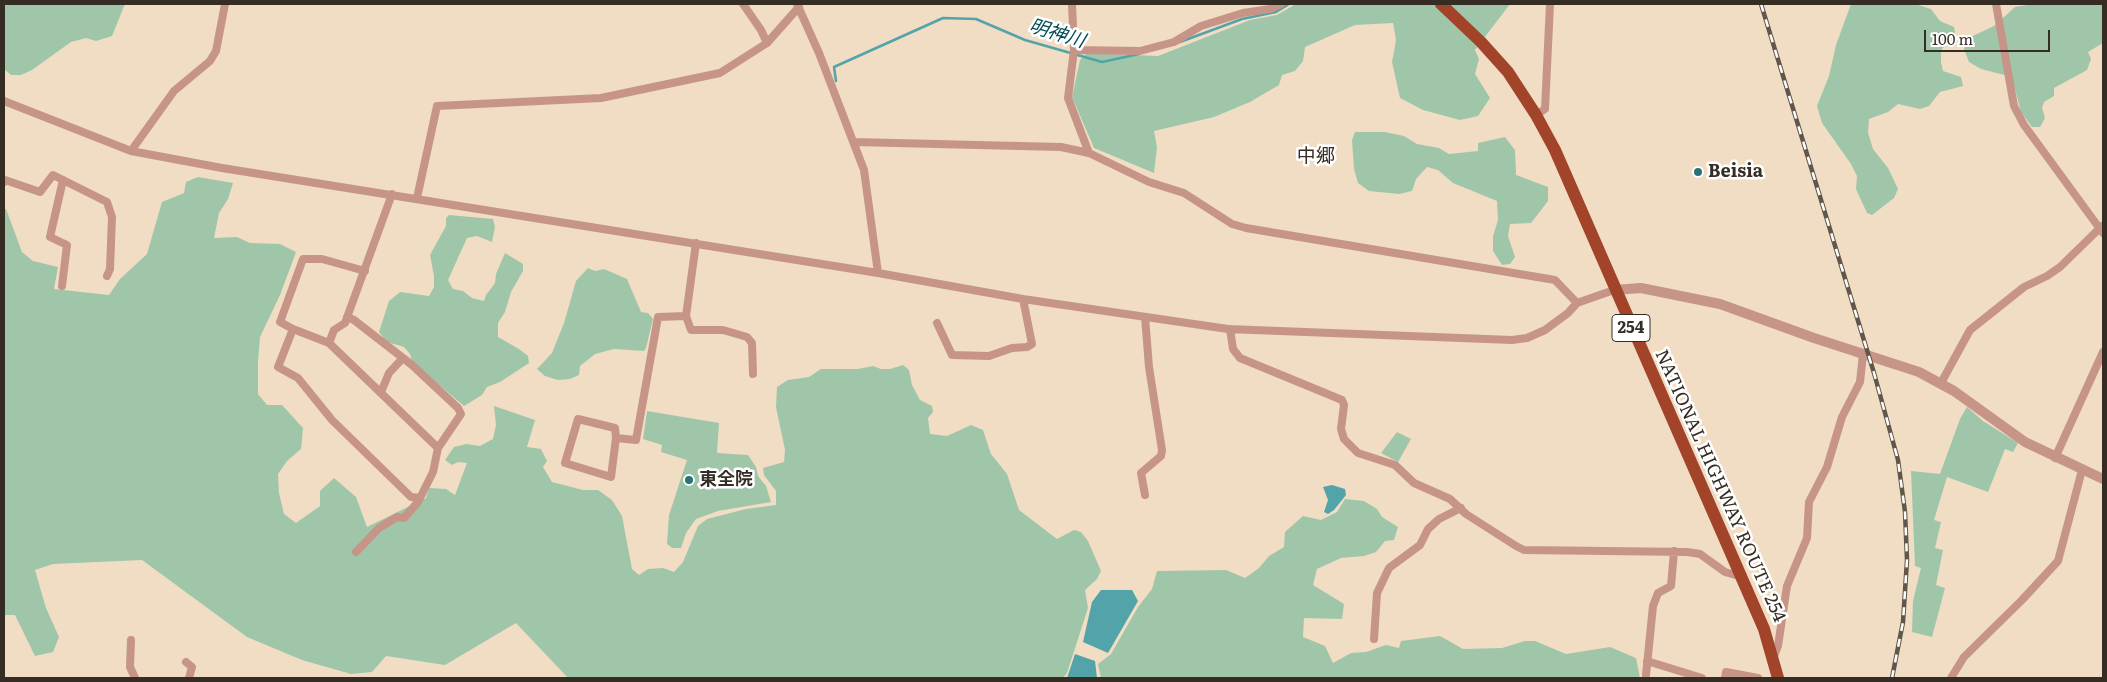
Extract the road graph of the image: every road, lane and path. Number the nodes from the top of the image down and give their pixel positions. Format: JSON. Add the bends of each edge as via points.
{"nodes":[{"id":1,"x":225,"y":4,"type":"edge"},
{"id":2,"x":743,"y":4,"type":"edge"},
{"id":3,"x":1072,"y":4,"type":"edge"},
{"id":4,"x":1281,"y":4,"type":"edge"},
{"id":5,"x":1441,"y":4,"type":"edge"},
{"id":6,"x":1550,"y":4,"type":"edge"},
{"id":7,"x":1996,"y":4,"type":"edge"},
{"id":8,"x":798,"y":6,"type":"edge"},
{"id":9,"x":767,"y":43,"type":"junction"},
{"id":10,"x":1074,"y":55,"type":"junction"},
{"id":11,"x":4,"y":101,"type":"edge"},
{"id":12,"x":1536,"y":115,"type":"junction"},
{"id":13,"x":854,"y":142,"type":"junction"},
{"id":14,"x":131,"y":151,"type":"junction"},
{"id":15,"x":1090,"y":153,"type":"junction"},
{"id":16,"x":63,"y":180,"type":"junction"},
{"id":17,"x":4,"y":182,"type":"edge"},
{"id":18,"x":392,"y":194,"type":"junction"},
{"id":19,"x":417,"y":198,"type":"junction"},
{"id":20,"x":2102,"y":228,"type":"edge"},
{"id":21,"x":696,"y":243,"type":"junction"},
{"id":22,"x":365,"y":271,"type":"junction"},
{"id":23,"x":878,"y":273,"type":"junction"},
{"id":24,"x":107,"y":276,"type":"dead end"},
{"id":25,"x":62,"y":286,"type":"dead end"},
{"id":26,"x":1614,"y":290,"type":"junction"},
{"id":27,"x":1023,"y":298,"type":"junction"},
{"id":28,"x":1577,"y":303,"type":"junction"},
{"id":29,"x":686,"y":316,"type":"junction"},
{"id":30,"x":347,"y":317,"type":"junction"},
{"id":31,"x":1145,"y":317,"type":"junction"},
{"id":32,"x":937,"y":323,"type":"dead end"},
{"id":33,"x":293,"y":329,"type":"junction"},
{"id":34,"x":1230,"y":329,"type":"junction"},
{"id":35,"x":329,"y":343,"type":"junction"},
{"id":36,"x":2103,"y":352,"type":"edge"},
{"id":37,"x":1863,"y":354,"type":"junction"},
{"id":38,"x":402,"y":359,"type":"junction"},
{"id":39,"x":752,"y":374,"type":"dead end"},
{"id":40,"x":1941,"y":383,"type":"junction"},
{"id":41,"x":381,"y":392,"type":"junction"},
{"id":42,"x":616,"y":438,"type":"junction"},
{"id":43,"x":438,"y":448,"type":"junction"},
{"id":44,"x":2056,"y":458,"type":"junction"},
{"id":45,"x":2082,"y":470,"type":"junction"},
{"id":46,"x":2103,"y":479,"type":"edge"},
{"id":47,"x":1145,"y":495,"type":"dead end"},
{"id":48,"x":420,"y":498,"type":"junction"},
{"id":49,"x":1460,"y":508,"type":"junction"},
{"id":50,"x":1674,"y":551,"type":"junction"},
{"id":51,"x":356,"y":552,"type":"dead end"},
{"id":52,"x":1742,"y":577,"type":"junction"},
{"id":53,"x":1374,"y":639,"type":"dead end"},
{"id":54,"x":131,"y":640,"type":"dead end"},
{"id":55,"x":1774,"y":656,"type":"junction"},
{"id":56,"x":1647,"y":661,"type":"junction"},
{"id":57,"x":186,"y":662,"type":"dead end"},
{"id":58,"x":1646,"y":675,"type":"dead end"},
{"id":59,"x":135,"y":678,"type":"edge"},
{"id":60,"x":189,"y":678,"type":"edge"},
{"id":61,"x":1702,"y":678,"type":"edge"},
{"id":62,"x":1725,"y":678,"type":"edge"},
{"id":63,"x":1758,"y":678,"type":"edge"},
{"id":64,"x":1778,"y":678,"type":"edge"},
{"id":65,"x":1951,"y":678,"type":"edge"}],
"edges":[{"from":1,"to":14,"type":"street","via":[[216,51],[210,61],[174,91]]},
{"from":2,"to":9,"type":"street"},
{"from":3,"to":10,"type":"street"},
{"from":4,"to":10,"type":"street","via":[[1270,9],[1243,12],[1202,26],[1174,42],[1140,51]]},
{"from":5,"to":12,"type":"highway","name":"NATIONAL HIGHWAY ROUTE 254","number":"254","via":[[1495,56]]},
{"from":6,"to":12,"type":"street","via":[[1545,109]]},
{"from":7,"to":20,"type":"street","via":[[2014,106],[2024,125]]},
{"from":8,"to":9,"type":"street"},
{"from":8,"to":13,"type":"street"},
{"from":9,"to":19,"type":"street","via":[[720,73],[609,97],[437,106]]},
{"from":10,"to":15,"type":"street","via":[[1068,98]]},
{"from":11,"to":14,"type":"street"},
{"from":12,"to":26,"type":"highway","name":"NATIONAL HIGHWAY ROUTE 254","number":"254","via":[[1560,161]]},
{"from":13,"to":15,"type":"street","via":[[1061,147]]},
{"from":13,"to":23,"type":"street","via":[[864,170]]},
{"from":14,"to":18,"type":"street"},
{"from":15,"to":28,"type":"street","via":[[1149,182],[1184,193],[1232,224],[1555,280]]},
{"from":16,"to":17,"type":"street","via":[[53,175],[40,192]]},
{"from":16,"to":24,"type":"street","via":[[107,202],[112,217]]},
{"from":16,"to":25,"type":"street","via":[[50,238],[67,245]]},
{"from":18,"to":19,"type":"street"},
{"from":18,"to":22,"type":"street"},
{"from":19,"to":21,"type":"street"},
{"from":20,"to":40,"type":"street","via":[[2060,267],[2024,287],[1970,330]]},
{"from":21,"to":23,"type":"street"},
{"from":21,"to":29,"type":"street"},
{"from":22,"to":30,"type":"street"},
{"from":22,"to":33,"type":"street","via":[[322,260],[303,259],[280,322]]},
{"from":23,"to":27,"type":"street"},
{"from":26,"to":28,"type":"street"},
{"from":26,"to":37,"type":"street","via":[[1641,288],[1720,304]]},
{"from":26,"to":52,"type":"highway","name":"NATIONAL HIGHWAY ROUTE 254","number":"254"},
{"from":27,"to":31,"type":"street"},
{"from":27,"to":32,"type":"street","via":[[1032,344],[1027,347],[989,356],[952,355]]},
{"from":28,"to":34,"type":"street","via":[[1545,330],[1512,340]]},
{"from":29,"to":39,"type":"street","via":[[691,330],[723,330],[747,337],[752,343]]},
{"from":29,"to":42,"type":"street","via":[[658,317],[636,440]]},
{"from":30,"to":35,"type":"street","via":[[345,323],[334,330]]},
{"from":30,"to":38,"type":"street"},
{"from":31,"to":34,"type":"street"},
{"from":31,"to":47,"type":"street","via":[[1162,450],[1161,456],[1141,473]]},
{"from":33,"to":35,"type":"street"},
{"from":33,"to":48,"type":"street","via":[[278,367],[298,378],[332,420],[411,497]]},
{"from":34,"to":49,"type":"street","via":[[1233,349],[1240,358],[1342,400],[1344,439],[1358,453],[1395,464],[1414,483],[1450,499]]},
{"from":35,"to":41,"type":"street"},
{"from":36,"to":44,"type":"street"},
{"from":37,"to":40,"type":"street"},
{"from":37,"to":55,"type":"street","via":[[1860,382],[1842,417],[1828,467],[1809,502],[1806,538],[1787,586]]},
{"from":38,"to":41,"type":"street","via":[[389,373]]},
{"from":38,"to":43,"type":"street","via":[[461,414]]},
{"from":40,"to":44,"type":"street","via":[[2019,438]]},
{"from":41,"to":43,"type":"street"},
{"from":42,"to":42,"type":"street","via":[[611,477],[565,464],[578,419],[615,428]]},
{"from":43,"to":48,"type":"street","via":[[433,472]]},
{"from":44,"to":45,"type":"street"},
{"from":45,"to":46,"type":"street"},
{"from":45,"to":65,"type":"street","via":[[2058,561],[1964,657]]},
{"from":48,"to":51,"type":"street","via":[[404,518],[397,517],[379,528]]},
{"from":49,"to":50,"type":"street","via":[[1487,529],[1524,550]]},
{"from":49,"to":53,"type":"street","via":[[1439,519],[1428,529],[1420,545],[1389,568],[1377,594]]},
{"from":50,"to":52,"type":"street","via":[[1700,554],[1725,572]]},
{"from":50,"to":56,"type":"street","via":[[1671,586],[1658,593],[1653,606]]},
{"from":52,"to":55,"type":"highway","name":"NATIONAL HIGHWAY ROUTE 254","number":"254"},
{"from":54,"to":59,"type":"street","via":[[130,667]]},
{"from":55,"to":64,"type":"highway","name":"NATIONAL HIGHWAY ROUTE 254","number":"254"},
{"from":56,"to":58,"type":"street"},
{"from":56,"to":61,"type":"street"},
{"from":57,"to":60,"type":"street","via":[[192,667]]},
{"from":62,"to":63,"type":"street","via":[[1726,672]]}]}
